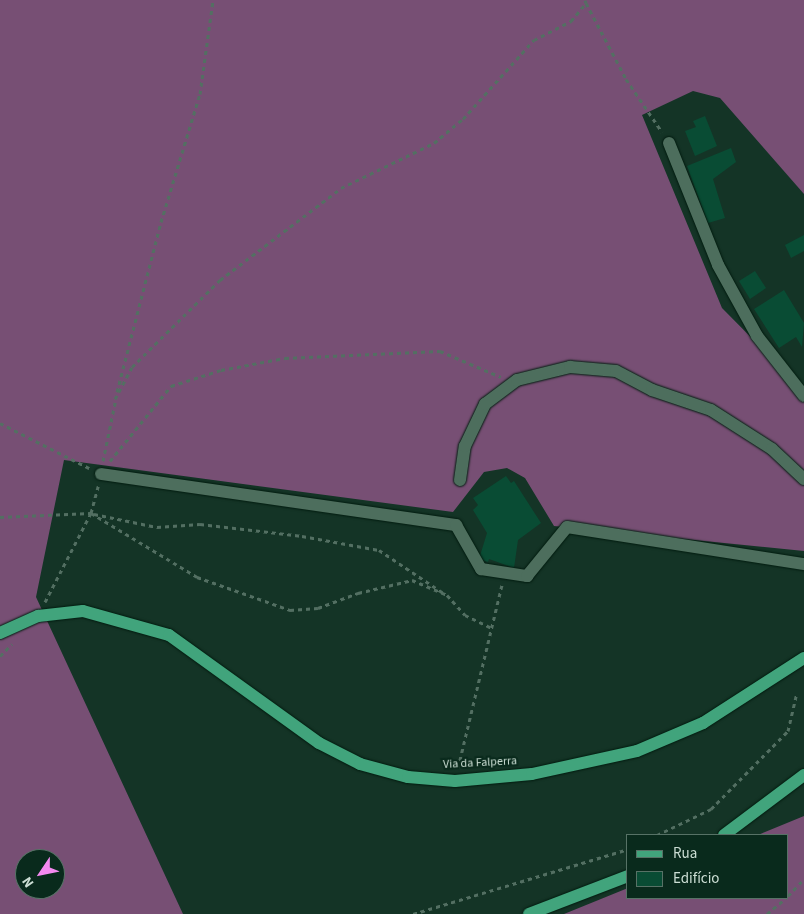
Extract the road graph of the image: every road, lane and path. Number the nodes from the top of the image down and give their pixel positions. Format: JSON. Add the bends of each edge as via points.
{"nodes":[{"id":1,"x":213,"y":0,"type":"edge"},
{"id":2,"x":586,"y":2,"type":"edge"},
{"id":3,"x":669,"y":143,"type":"joint"},
{"id":4,"x":514,"y":382,"type":"junction"},
{"id":5,"x":804,"y":396,"type":"edge"},
{"id":6,"x":116,"y":399,"type":"junction"},
{"id":7,"x":0,"y":423,"type":"edge"},
{"id":8,"x":101,"y":474,"type":"junction"},
{"id":9,"x":804,"y":479,"type":"edge"},
{"id":10,"x":460,"y":480,"type":"dead end"},
{"id":11,"x":91,"y":513,"type":"junction"},
{"id":12,"x":0,"y":517,"type":"edge"},
{"id":13,"x":804,"y":564,"type":"edge"},
{"id":14,"x":505,"y":573,"type":"junction"},
{"id":15,"x":447,"y":595,"type":"junction"},
{"id":16,"x":38,"y":616,"type":"junction"},
{"id":17,"x":492,"y":628,"type":"junction"},
{"id":18,"x":0,"y":633,"type":"edge"},
{"id":19,"x":19,"y":636,"type":"dead end"},
{"id":20,"x":0,"y":656,"type":"edge"},
{"id":21,"x":804,"y":658,"type":"edge"},
{"id":22,"x":797,"y":693,"type":"dead end"},
{"id":23,"x":804,"y":775,"type":"edge"},
{"id":24,"x":455,"y":781,"type":"junction"},
{"id":25,"x":659,"y":834,"type":"edge"},
{"id":26,"x":725,"y":834,"type":"edge"},
{"id":27,"x":626,"y":850,"type":"edge"},
{"id":28,"x":626,"y":877,"type":"edge"},
{"id":29,"x":804,"y":878,"type":"edge"},
{"id":30,"x":789,"y":895,"type":"edge"},
{"id":31,"x":785,"y":899,"type":"edge"},
{"id":32,"x":413,"y":914,"type":"edge"},
{"id":33,"x":529,"y":914,"type":"edge"},
{"id":34,"x":768,"y":914,"type":"edge"}],
"edges":[{"from":1,"to":6,"type":"path","via":[[200,94],[161,222]]},
{"from":2,"to":3,"type":"path","via":[[626,79]]},
{"from":2,"to":6,"type":"path","via":[[571,21],[534,40],[463,119],[434,143],[341,188],[220,280],[132,367]]},
{"from":3,"to":5,"type":"street","via":[[718,265],[757,336]]},
{"from":4,"to":8,"type":"path","via":[[440,351],[285,358],[221,370],[171,386],[128,436]]},
{"from":4,"to":9,"type":"street","via":[[570,367],[616,371],[652,390],[711,410],[772,450]]},
{"from":4,"to":10,"type":"street","via":[[486,404],[465,446]]},
{"from":6,"to":8,"type":"path"},
{"from":7,"to":8,"type":"path"},
{"from":8,"to":11,"type":"path"},
{"from":8,"to":14,"type":"street","via":[[456,524],[481,570]]},
{"from":11,"to":12,"type":"path"},
{"from":11,"to":15,"type":"path","via":[[157,527],[200,524],[302,536],[379,550]]},
{"from":11,"to":15,"type":"path","via":[[197,577],[290,610],[318,608],[358,593],[412,580]]},
{"from":11,"to":16,"type":"path"},
{"from":13,"to":14,"type":"street","via":[[567,527],[527,576]]},
{"from":14,"to":17,"type":"path"},
{"from":15,"to":17,"type":"path","via":[[465,614]]},
{"from":16,"to":18,"type":"main road","name":"Via da Falperra"},
{"from":16,"to":24,"type":"main road","name":"Via da Falperra","via":[[83,611],[169,635],[319,743],[360,764],[408,777]]},
{"from":17,"to":24,"type":"path"},
{"from":19,"to":20,"type":"path"},
{"from":21,"to":24,"type":"main road","name":"Via da Falperra","via":[[703,724],[637,751],[532,774]]},
{"from":22,"to":25,"type":"path","via":[[788,731],[711,809]]},
{"from":23,"to":26,"type":"main road"},
{"from":27,"to":32,"type":"path"},
{"from":28,"to":33,"type":"main road"},
{"from":29,"to":30,"type":"path"},
{"from":31,"to":34,"type":"path"}]}
